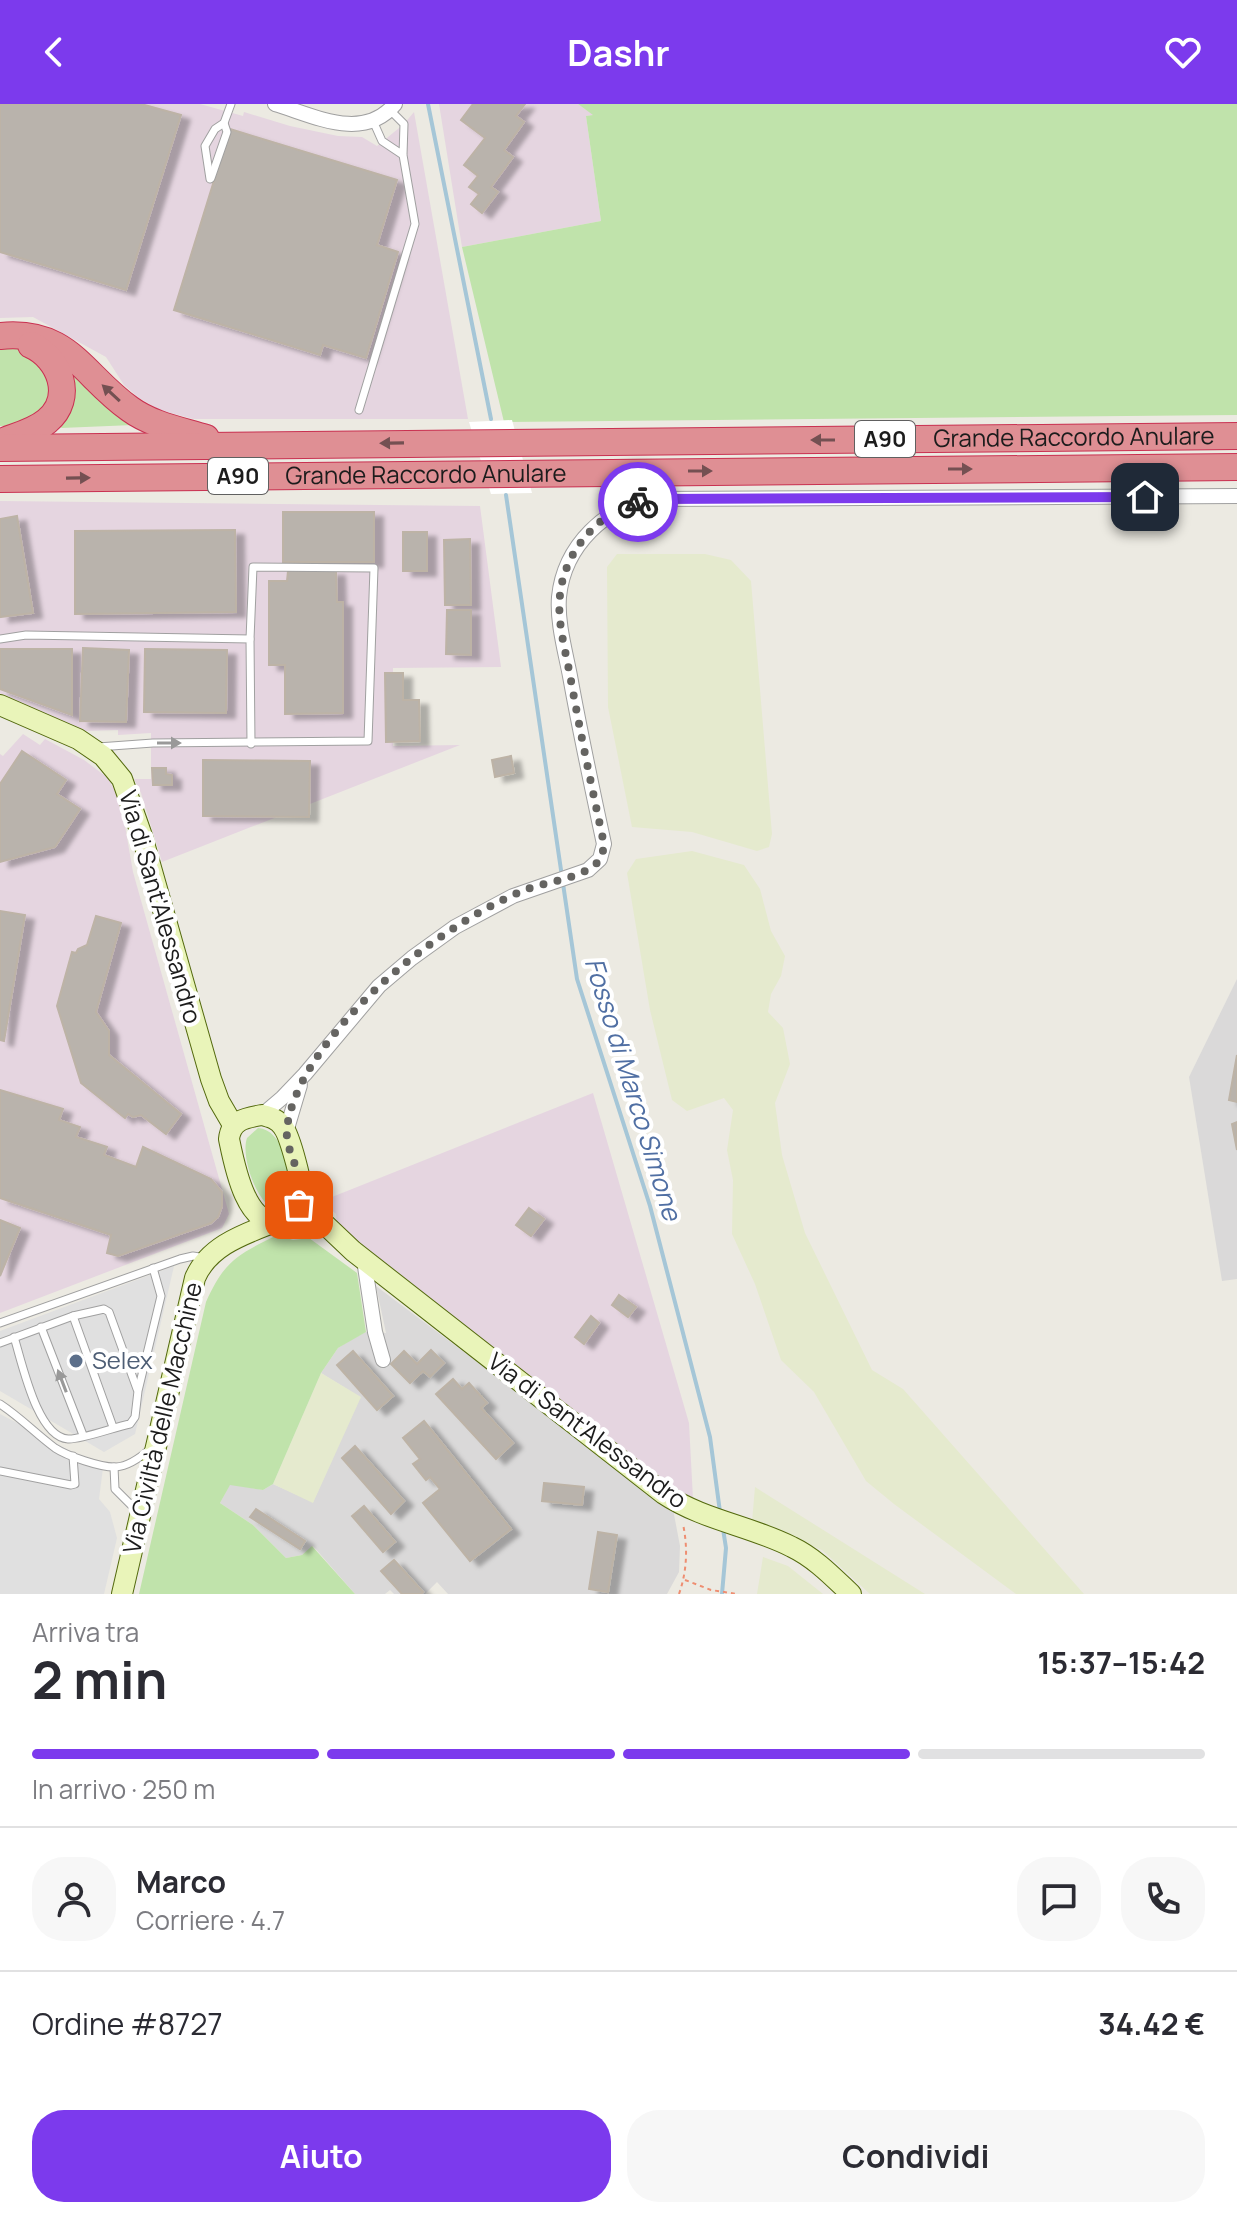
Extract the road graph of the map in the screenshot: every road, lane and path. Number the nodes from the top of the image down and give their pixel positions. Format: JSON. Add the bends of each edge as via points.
{"nodes":[{"id":1,"x":231,"y":104,"type":"edge"},
{"id":2,"x":275,"y":104,"type":"edge"},
{"id":3,"x":391,"y":109,"type":"edge"},
{"id":4,"x":224,"y":123,"type":"junction"},
{"id":5,"x":403,"y":155,"type":"junction"},
{"id":6,"x":0,"y":337,"type":"edge"},
{"id":7,"x":359,"y":410,"type":"dead end"},
{"id":8,"x":1237,"y":436,"type":"edge"},
{"id":9,"x":0,"y":442,"type":"edge"},
{"id":10,"x":232,"y":445,"type":"junction"},
{"id":11,"x":0,"y":448,"type":"edge"},
{"id":12,"x":1237,"y":467,"type":"edge"},
{"id":13,"x":0,"y":479,"type":"edge"},
{"id":14,"x":1237,"y":496,"type":"edge"},
{"id":15,"x":0,"y":639,"type":"edge"},
{"id":16,"x":250,"y":639,"type":"junction"},
{"id":17,"x":0,"y":705,"type":"edge"},
{"id":18,"x":251,"y":744,"type":"junction"},
{"id":19,"x":92,"y":748,"type":"junction"},
{"id":20,"x":305,"y":1074,"type":"junction"},
{"id":21,"x":262,"y":1115,"type":"junction"},
{"id":22,"x":233,"y":1125,"type":"junction"},
{"id":23,"x":286,"y":1132,"type":"junction"},
{"id":24,"x":303,"y":1194,"type":"junction"},
{"id":25,"x":247,"y":1201,"type":"junction"},
{"id":26,"x":280,"y":1220,"type":"junction"},
{"id":27,"x":338,"y":1238,"type":"junction"},
{"id":28,"x":212,"y":1254,"type":"junction"},
{"id":29,"x":364,"y":1260,"type":"junction"},
{"id":30,"x":153,"y":1268,"type":"junction"},
{"id":31,"x":73,"y":1316,"type":"junction"},
{"id":32,"x":0,"y":1323,"type":"edge"},
{"id":33,"x":41,"y":1327,"type":"junction"},
{"id":34,"x":14,"y":1337,"type":"junction"},
{"id":35,"x":0,"y":1343,"type":"edge"},
{"id":36,"x":383,"y":1360,"type":"dead end"},
{"id":37,"x":138,"y":1391,"type":"junction"},
{"id":38,"x":0,"y":1404,"type":"edge"},
{"id":39,"x":39,"y":1417,"type":"junction"},
{"id":40,"x":113,"y":1427,"type":"junction"},
{"id":41,"x":33,"y":1429,"type":"junction"},
{"id":42,"x":83,"y":1435,"type":"junction"},
{"id":43,"x":157,"y":1443,"type":"junction"},
{"id":44,"x":73,"y":1456,"type":"junction"},
{"id":45,"x":114,"y":1467,"type":"junction"},
{"id":46,"x":0,"y":1471,"type":"edge"},
{"id":47,"x":678,"y":1503,"type":"junction"},
{"id":48,"x":141,"y":1514,"type":"junction"},
{"id":49,"x":684,"y":1580,"type":"junction"},
{"id":50,"x":736,"y":1593,"type":"edge"},
{"id":51,"x":122,"y":1594,"type":"edge"},
{"id":52,"x":679,"y":1594,"type":"edge"},
{"id":53,"x":851,"y":1594,"type":"edge"}],
"edges":[{"from":1,"to":4,"type":"lane"},
{"from":2,"to":3,"type":"street","via":[[347,125],[367,124]]},
{"from":3,"to":5,"type":"lane","via":[[404,124]]},
{"from":3,"to":5,"type":"lane","via":[[374,123],[382,141]]},
{"from":4,"to":4,"type":"lane","via":[[205,146],[210,179],[227,132]]},
{"from":5,"to":7,"type":"lane","via":[[415,224]]},
{"from":6,"to":9,"type":"highway","via":[[46,354],[62,388],[50,419]]},
{"from":10,"to":6,"type":"highway","one_way":true,"via":[[138,414],[53,343],[26,334]]},
{"from":8,"to":10,"type":"highway","name":"Grande Raccordo Anulare","number":"A90","one_way":true},
{"from":10,"to":11,"type":"highway","name":"Grande Raccordo Anulare","number":"A90"},
{"from":13,"to":12,"type":"highway","name":"Grande Raccordo Anulare","number":"A90","one_way":true},
{"from":14,"to":20,"type":"street","via":[[655,499],[627,505],[598,522],[579,545],[561,585],[559,609],[604,844],[597,863],[496,904],[424,949],[379,986]]},
{"from":15,"to":16,"type":"lane"},
{"from":16,"to":18,"type":"lane"},
{"from":16,"to":18,"type":"lane","via":[[253,567],[374,568],[368,741]]},
{"from":17,"to":19,"type":"street","name":"Via di Sant'Alessandro"},
{"from":19,"to":18,"type":"lane","one_way":true},
{"from":19,"to":22,"type":"street","name":"Via di Sant'Alessandro","via":[[114,767],[129,793],[211,1079]]},
{"from":20,"to":21,"type":"street"},
{"from":20,"to":23,"type":"street"},
{"from":21,"to":22,"type":"street"},
{"from":21,"to":23,"type":"street","via":[[278,1121]]},
{"from":22,"to":25,"type":"street","name":"Via di Sant'Alessandro","via":[[229,1139]]},
{"from":23,"to":24,"type":"street","name":"Via di Sant'Alessandro"},
{"from":24,"to":26,"type":"street","via":[[296,1210]]},
{"from":24,"to":27,"type":"street","name":"Via di Sant'Alessandro"},
{"from":25,"to":26,"type":"street","name":"Via di Sant'Alessandro","via":[[258,1216]]},
{"from":25,"to":28,"type":"street","name":"Via Civiltà delle Macchine"},
{"from":26,"to":27,"type":"street","name":"Via di Sant'Alessandro"},
{"from":26,"to":28,"type":"street"},
{"from":27,"to":29,"type":"street","name":"Via di Sant'Alessandro"},
{"from":28,"to":30,"type":"lane"},
{"from":28,"to":43,"type":"street","name":"Via Civiltà delle Macchine","via":[[197,1272],[190,1293]]},
{"from":29,"to":36,"type":"street"},
{"from":29,"to":47,"type":"street","name":"Via di Sant'Alessandro"},
{"from":30,"to":32,"type":"lane"},
{"from":30,"to":37,"type":"lane","via":[[161,1296]]},
{"from":31,"to":33,"type":"lane"},
{"from":31,"to":37,"type":"lane","via":[[98,1309],[109,1312]]},
{"from":31,"to":40,"type":"lane"},
{"from":33,"to":34,"type":"lane"},
{"from":42,"to":33,"type":"lane","one_way":true},
{"from":34,"to":35,"type":"lane"},
{"from":34,"to":39,"type":"lane"},
{"from":37,"to":40,"type":"lane","via":[[134,1421]]},
{"from":38,"to":41,"type":"lane"},
{"from":39,"to":41,"type":"lane"},
{"from":39,"to":42,"type":"lane","via":[[65,1439]]},
{"from":40,"to":42,"type":"lane"},
{"from":41,"to":44,"type":"lane"},
{"from":43,"to":45,"type":"lane","via":[[137,1459]]},
{"from":43,"to":48,"type":"street","name":"Via Civiltà delle Macchine"},
{"from":44,"to":45,"type":"lane"},
{"from":44,"to":46,"type":"lane","via":[[76,1479],[71,1485]]},
{"from":45,"to":48,"type":"lane","via":[[115,1489]]},
{"from":47,"to":49,"type":"path","via":[[687,1544]]},
{"from":47,"to":53,"type":"street","name":"Via di Sant'Alessandro","via":[[805,1554]]},
{"from":48,"to":51,"type":"street","name":"Via Civiltà delle Macchine"},
{"from":49,"to":50,"type":"path"},
{"from":49,"to":52,"type":"path"}]}
